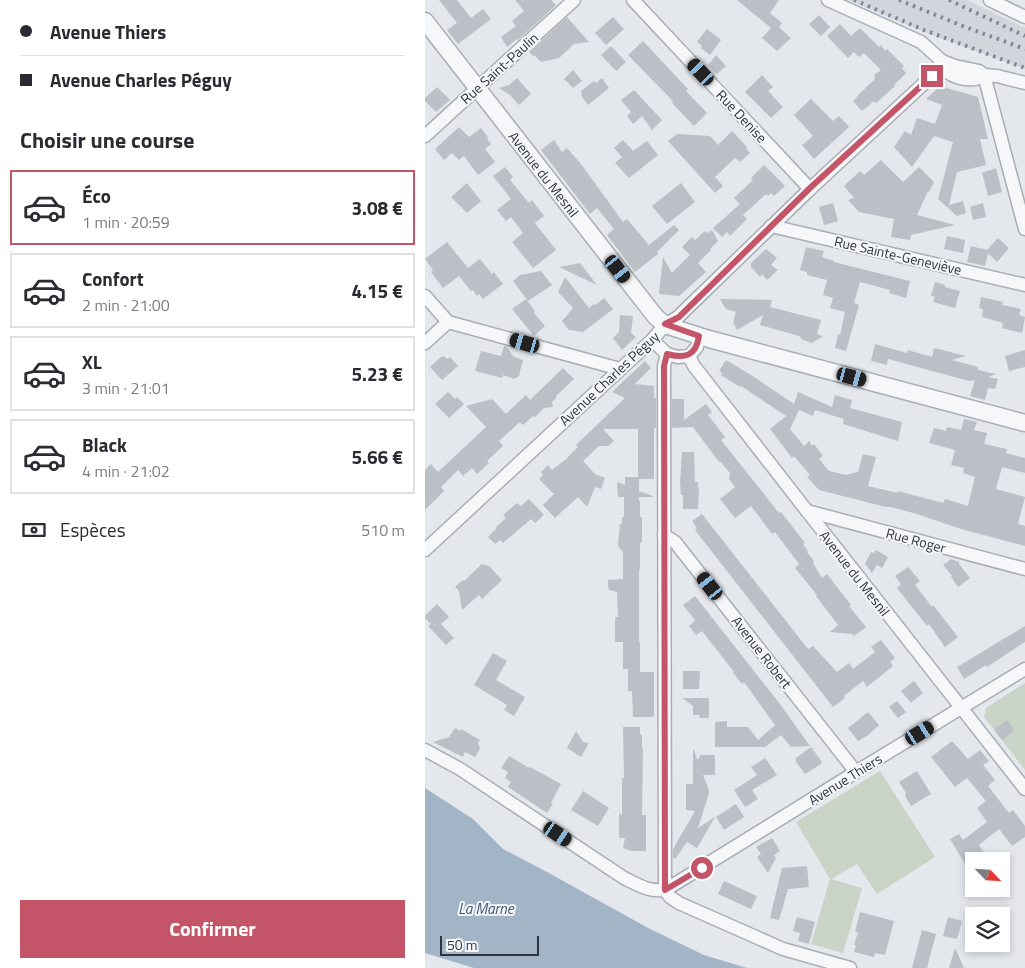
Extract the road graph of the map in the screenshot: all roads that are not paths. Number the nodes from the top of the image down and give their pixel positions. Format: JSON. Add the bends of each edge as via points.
{"nodes":[{"id":1,"x":574,"y":0,"type":"edge"},
{"id":2,"x":633,"y":0,"type":"edge"},
{"id":3,"x":829,"y":0,"type":"edge"},
{"id":4,"x":989,"y":0,"type":"edge"},
{"id":5,"x":1010,"y":4,"type":"edge"},
{"id":6,"x":1025,"y":17,"type":"edge"},
{"id":7,"x":425,"y":21,"type":"edge"},
{"id":8,"x":942,"y":61,"type":"junction"},
{"id":9,"x":984,"y":75,"type":"junction"},
{"id":10,"x":1025,"y":83,"type":"edge"},
{"id":11,"x":477,"y":88,"type":"junction"},
{"id":12,"x":425,"y":136,"type":"edge"},
{"id":13,"x":810,"y":188,"type":"junction"},
{"id":14,"x":771,"y":226,"type":"junction"},
{"id":15,"x":1025,"y":229,"type":"edge"},
{"id":16,"x":1025,"y":284,"type":"edge"},
{"id":17,"x":425,"y":296,"type":"edge"},
{"id":18,"x":448,"y":322,"type":"junction"},
{"id":19,"x":665,"y":324,"type":"junction"},
{"id":20,"x":699,"y":336,"type":"junction"},
{"id":21,"x":652,"y":340,"type":"junction"},
{"id":22,"x":425,"y":343,"type":"edge"},
{"id":23,"x":667,"y":354,"type":"junction"},
{"id":24,"x":689,"y":356,"type":"junction"},
{"id":25,"x":620,"y":369,"type":"junction"},
{"id":26,"x":1025,"y":423,"type":"edge"},
{"id":27,"x":807,"y":511,"type":"junction"},
{"id":28,"x":664,"y":535,"type":"junction"},
{"id":29,"x":425,"y":550,"type":"edge"},
{"id":30,"x":1025,"y":568,"type":"edge"},
{"id":31,"x":1025,"y":669,"type":"edge"},
{"id":32,"x":961,"y":708,"type":"junction"},
{"id":33,"x":425,"y":750,"type":"edge"},
{"id":34,"x":856,"y":772,"type":"junction"},
{"id":35,"x":1025,"y":789,"type":"edge"},
{"id":36,"x":665,"y":890,"type":"junction"},
{"id":37,"x":850,"y":968,"type":"edge"}],
"edges":[{"from":1,"to":11,"type":"street","name":"Rue Saint-Paulin"},
{"from":2,"to":13,"type":"street","name":"Rue Denise"},
{"from":3,"to":8,"type":"street","via":[[921,42]]},
{"from":4,"to":5,"type":"street"},
{"from":5,"to":6,"type":"street"},
{"from":7,"to":11,"type":"street","name":"Avenue du Mesnil"},
{"from":8,"to":9,"type":"street"},
{"from":8,"to":13,"type":"street","name":"Avenue Charles Péguy","via":[[932,76]]},
{"from":9,"to":10,"type":"street"},
{"from":9,"to":15,"type":"street"},
{"from":11,"to":12,"type":"street","name":"Rue Saint-Paulin"},
{"from":11,"to":19,"type":"street","name":"Avenue du Mesnil","via":[[655,316]]},
{"from":13,"to":14,"type":"street","name":"Avenue Charles Péguy"},
{"from":14,"to":16,"type":"street","name":"Rue Sainte-Geneviève"},
{"from":14,"to":19,"type":"street","name":"Avenue Charles Péguy","via":[[679,317]]},
{"from":17,"to":18,"type":"street"},
{"from":18,"to":22,"type":"street"},
{"from":18,"to":25,"type":"street"},
{"from":19,"to":20,"type":"street"},
{"from":19,"to":21,"type":"street","name":"Avenue Charles Péguy"},
{"from":20,"to":24,"type":"street","via":[[697,347]]},
{"from":20,"to":26,"type":"street"},
{"from":21,"to":23,"type":"street"},
{"from":21,"to":25,"type":"street","name":"Avenue Charles Péguy"},
{"from":23,"to":24,"type":"street"},
{"from":23,"to":28,"type":"street","via":[[664,366]]},
{"from":24,"to":27,"type":"street","name":"Avenue du Mesnil"},
{"from":25,"to":29,"type":"street","name":"Avenue Charles Péguy"},
{"from":27,"to":30,"type":"street","name":"Rue Roger"},
{"from":27,"to":32,"type":"street","name":"Avenue du Mesnil"},
{"from":28,"to":34,"type":"street","name":"Avenue Robert","via":[[675,542]]},
{"from":28,"to":36,"type":"street"},
{"from":31,"to":32,"type":"street","name":"Avenue Thiers"},
{"from":32,"to":34,"type":"street","name":"Avenue Thiers"},
{"from":32,"to":35,"type":"street","name":"Avenue du Mesnil"},
{"from":33,"to":36,"type":"street","via":[[460,769],[624,878],[644,888]]},
{"from":34,"to":36,"type":"street","name":"Avenue Thiers"},
{"from":36,"to":37,"type":"street","via":[[679,903],[783,949]]}]}
